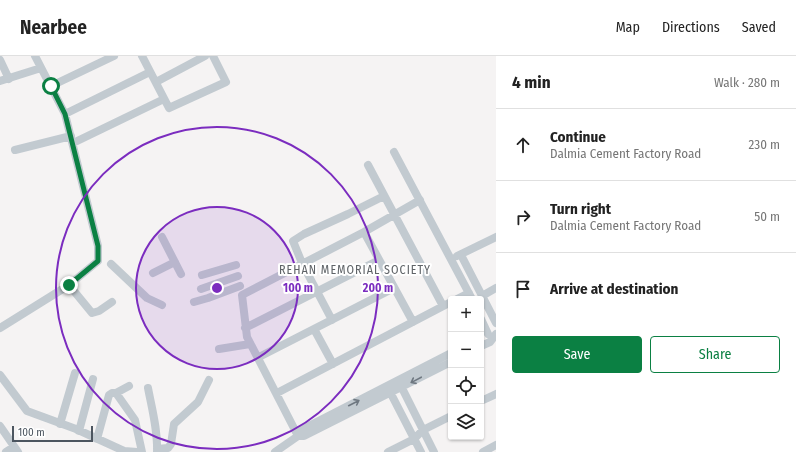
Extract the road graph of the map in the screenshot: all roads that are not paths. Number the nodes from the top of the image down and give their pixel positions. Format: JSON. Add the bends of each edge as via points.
{"nodes":[{"id":1,"x":114,"y":56,"type":"edge"},
{"id":2,"x":142,"y":56,"type":"edge"},
{"id":3,"x":205,"y":56,"type":"edge"},
{"id":4,"x":213,"y":56,"type":"edge"},
{"id":5,"x":37,"y":57,"type":"edge"},
{"id":6,"x":0,"y":60,"type":"edge"},
{"id":7,"x":41,"y":68,"type":"junction"},
{"id":8,"x":150,"y":72,"type":"junction"},
{"id":9,"x":9,"y":79,"type":"junction"},
{"id":10,"x":0,"y":82,"type":"edge"},
{"id":11,"x":156,"y":82,"type":"junction"},
{"id":12,"x":51,"y":86,"type":"junction"},
{"id":13,"x":164,"y":99,"type":"junction"},
{"id":14,"x":65,"y":114,"type":"junction"},
{"id":15,"x":72,"y":139,"type":"junction"},
{"id":16,"x":15,"y":150,"type":"dead end"},
{"id":17,"x":394,"y":152,"type":"dead end"},
{"id":18,"x":368,"y":165,"type":"dead end"},
{"id":19,"x":384,"y":196,"type":"junction"},
{"id":20,"x":420,"y":200,"type":"junction"},
{"id":21,"x":394,"y":215,"type":"junction"},
{"id":22,"x":364,"y":232,"type":"junction"},
{"id":23,"x":162,"y":237,"type":"dead end"},
{"id":24,"x":496,"y":237,"type":"edge"},
{"id":25,"x":461,"y":255,"type":"junction"},
{"id":26,"x":450,"y":258,"type":"junction"},
{"id":27,"x":379,"y":260,"type":"junction"},
{"id":28,"x":175,"y":262,"type":"junction"},
{"id":29,"x":302,"y":263,"type":"junction"},
{"id":30,"x":111,"y":264,"type":"dead end"},
{"id":31,"x":236,"y":265,"type":"dead end"},
{"id":32,"x":154,"y":273,"type":"dead end"},
{"id":33,"x":181,"y":274,"type":"dead end"},
{"id":34,"x":202,"y":275,"type":"dead end"},
{"id":35,"x":238,"y":276,"type":"dead end"},
{"id":36,"x":69,"y":285,"type":"junction"},
{"id":37,"x":240,"y":286,"type":"dead end"},
{"id":38,"x":394,"y":288,"type":"junction"},
{"id":39,"x":496,"y":288,"type":"edge"},
{"id":40,"x":201,"y":289,"type":"dead end"},
{"id":41,"x":317,"y":291,"type":"junction"},
{"id":42,"x":470,"y":296,"type":"edge"},
{"id":43,"x":482,"y":296,"type":"joint"},
{"id":44,"x":484,"y":300,"type":"edge"},
{"id":45,"x":112,"y":302,"type":"dead end"},
{"id":46,"x":194,"y":302,"type":"dead end"},
{"id":47,"x":448,"y":304,"type":"edge"},
{"id":48,"x":162,"y":305,"type":"dead end"},
{"id":49,"x":443,"y":306,"type":"junction"},
{"id":50,"x":332,"y":320,"type":"junction"},
{"id":51,"x":413,"y":322,"type":"junction"},
{"id":52,"x":484,"y":324,"type":"edge"},
{"id":53,"x":496,"y":324,"type":"edge"},
{"id":54,"x":0,"y":328,"type":"edge"},
{"id":55,"x":245,"y":328,"type":"junction"},
{"id":56,"x":314,"y":329,"type":"junction"},
{"id":57,"x":490,"y":335,"type":"edge"},
{"id":58,"x":250,"y":344,"type":"junction"},
{"id":59,"x":484,"y":345,"type":"edge"},
{"id":60,"x":219,"y":349,"type":"dead end"},
{"id":61,"x":448,"y":354,"type":"edge"},
{"id":62,"x":258,"y":357,"type":"junction"},
{"id":63,"x":333,"y":364,"type":"junction"},
{"id":64,"x":448,"y":364,"type":"edge"},
{"id":65,"x":75,"y":374,"type":"dead end"},
{"id":66,"x":0,"y":375,"type":"edge"},
{"id":67,"x":93,"y":379,"type":"dead end"},
{"id":68,"x":209,"y":380,"type":"dead end"},
{"id":69,"x":397,"y":380,"type":"junction"},
{"id":70,"x":129,"y":386,"type":"dead end"},
{"id":71,"x":148,"y":388,"type":"dead end"},
{"id":72,"x":401,"y":388,"type":"junction"},
{"id":73,"x":389,"y":390,"type":"junction"},
{"id":74,"x":116,"y":393,"type":"junction"},
{"id":75,"x":277,"y":393,"type":"junction"},
{"id":76,"x":496,"y":394,"type":"edge"},
{"id":77,"x":484,"y":400,"type":"edge"},
{"id":78,"x":448,"y":418,"type":"edge"},
{"id":79,"x":60,"y":424,"type":"junction"},
{"id":80,"x":0,"y":426,"type":"edge"},
{"id":81,"x":79,"y":430,"type":"junction"},
{"id":82,"x":423,"y":430,"type":"junction"},
{"id":83,"x":298,"y":436,"type":"junction"},
{"id":84,"x":97,"y":438,"type":"junction"},
{"id":85,"x":414,"y":439,"type":"junction"},
{"id":86,"x":496,"y":445,"type":"edge"},
{"id":87,"x":16,"y":449,"type":"edge"},
{"id":88,"x":157,"y":450,"type":"edge"},
{"id":89,"x":123,"y":451,"type":"edge"},
{"id":90,"x":6,"y":452,"type":"edge"},
{"id":91,"x":137,"y":452,"type":"edge"},
{"id":92,"x":142,"y":452,"type":"edge"},
{"id":93,"x":275,"y":452,"type":"edge"},
{"id":94,"x":388,"y":452,"type":"edge"},
{"id":95,"x":421,"y":452,"type":"edge"},
{"id":96,"x":434,"y":452,"type":"edge"},
{"id":97,"x":483,"y":452,"type":"edge"}],
"edges":[{"from":1,"to":12,"type":"street"},
{"from":2,"to":8,"type":"street"},
{"from":3,"to":11,"type":"street"},
{"from":4,"to":13,"type":"street","via":[[226,82],[170,108]]},
{"from":5,"to":7,"type":"street"},
{"from":6,"to":9,"type":"street"},
{"from":7,"to":9,"type":"street"},
{"from":7,"to":12,"type":"street"},
{"from":8,"to":11,"type":"street"},
{"from":8,"to":14,"type":"street"},
{"from":9,"to":10,"type":"street"},
{"from":11,"to":13,"type":"street"},
{"from":12,"to":14,"type":"street"},
{"from":13,"to":15,"type":"street"},
{"from":14,"to":15,"type":"street"},
{"from":15,"to":16,"type":"street"},
{"from":15,"to":36,"type":"street","via":[[99,257],[98,261]]},
{"from":17,"to":20,"type":"street"},
{"from":18,"to":19,"type":"street"},
{"from":19,"to":21,"type":"street"},
{"from":19,"to":29,"type":"street","via":[[294,241]]},
{"from":20,"to":21,"type":"street"},
{"from":20,"to":26,"type":"street"},
{"from":21,"to":22,"type":"street"},
{"from":21,"to":49,"type":"street"},
{"from":22,"to":27,"type":"street"},
{"from":22,"to":29,"type":"street"},
{"from":23,"to":28,"type":"street"},
{"from":24,"to":25,"type":"street"},
{"from":25,"to":26,"type":"street"},
{"from":25,"to":43,"type":"street"},
{"from":26,"to":42,"type":"street"},
{"from":27,"to":38,"type":"street"},
{"from":27,"to":41,"type":"street"},
{"from":28,"to":32,"type":"street"},
{"from":28,"to":33,"type":"street"},
{"from":29,"to":41,"type":"street"},
{"from":29,"to":55,"type":"street","via":[[242,295]]},
{"from":30,"to":48,"type":"street","via":[[147,298]]},
{"from":31,"to":34,"type":"street"},
{"from":35,"to":40,"type":"street"},
{"from":36,"to":45,"type":"street","via":[[92,313]]},
{"from":36,"to":54,"type":"street"},
{"from":37,"to":46,"type":"street"},
{"from":38,"to":50,"type":"street"},
{"from":38,"to":51,"type":"street"},
{"from":39,"to":43,"type":"street"},
{"from":41,"to":50,"type":"street"},
{"from":41,"to":55,"type":"street"},
{"from":44,"to":53,"type":"street"},
{"from":47,"to":49,"type":"street"},
{"from":49,"to":51,"type":"street"},
{"from":50,"to":56,"type":"street"},
{"from":51,"to":63,"type":"street"},
{"from":52,"to":57,"type":"street"},
{"from":55,"to":58,"type":"street"},
{"from":56,"to":62,"type":"street"},
{"from":56,"to":63,"type":"street"},
{"from":57,"to":59,"type":"street","via":[[490,342]]},
{"from":58,"to":60,"type":"street"},
{"from":58,"to":62,"type":"street"},
{"from":61,"to":69,"type":"street"},
{"from":62,"to":75,"type":"street"},
{"from":63,"to":75,"type":"street"},
{"from":64,"to":72,"type":"street","one_way":true},
{"from":65,"to":79,"type":"street"},
{"from":66,"to":79,"type":"street","via":[[27,411]]},
{"from":67,"to":81,"type":"street"},
{"from":68,"to":88,"type":"street","via":[[198,402],[174,424],[171,444],[168,448]]},
{"from":69,"to":72,"type":"street"},
{"from":69,"to":73,"type":"street"},
{"from":70,"to":74,"type":"street"},
{"from":71,"to":88,"type":"street"},
{"from":72,"to":73,"type":"street"},
{"from":72,"to":82,"type":"street"},
{"from":73,"to":83,"type":"street","via":[[301,430]]},
{"from":73,"to":85,"type":"street"},
{"from":74,"to":84,"type":"street","via":[[110,395]]},
{"from":74,"to":92,"type":"street","via":[[135,420]]},
{"from":75,"to":83,"type":"street"},
{"from":76,"to":77,"type":"street"},
{"from":78,"to":82,"type":"street"},
{"from":79,"to":81,"type":"street"},
{"from":80,"to":87,"type":"street"},
{"from":81,"to":84,"type":"street"},
{"from":82,"to":85,"type":"street"},
{"from":82,"to":96,"type":"street"},
{"from":83,"to":93,"type":"street"},
{"from":84,"to":89,"type":"street"},
{"from":85,"to":94,"type":"street"},
{"from":85,"to":95,"type":"street"},
{"from":86,"to":97,"type":"street"},
{"from":87,"to":90,"type":"street"},
{"from":89,"to":91,"type":"street"}]}
